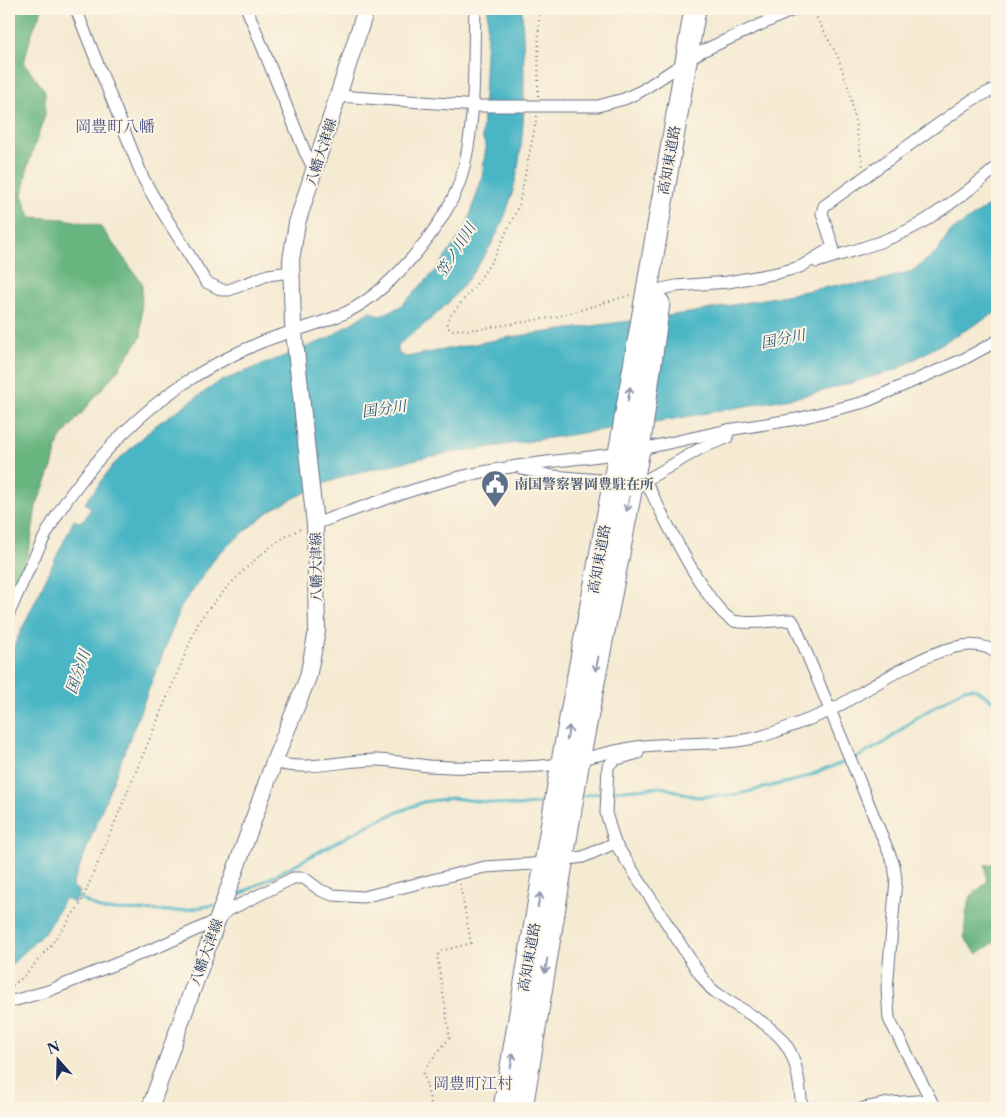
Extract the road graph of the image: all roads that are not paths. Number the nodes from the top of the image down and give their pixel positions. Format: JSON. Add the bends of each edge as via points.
{"nodes":[{"id":1,"x":76,"y":9,"type":"edge"},
{"id":2,"x":247,"y":9,"type":"edge"},
{"id":3,"x":366,"y":9,"type":"edge"},
{"id":4,"x":475,"y":9,"type":"edge"},
{"id":5,"x":695,"y":9,"type":"edge"},
{"id":6,"x":709,"y":9,"type":"edge"},
{"id":7,"x":795,"y":9,"type":"edge"},
{"id":8,"x":694,"y":55,"type":"junction"},
{"id":9,"x":997,"y":88,"type":"edge"},
{"id":10,"x":339,"y":96,"type":"junction"},
{"id":11,"x":474,"y":106,"type":"junction"},
{"id":12,"x":997,"y":167,"type":"edge"},
{"id":13,"x":316,"y":171,"type":"junction"},
{"id":14,"x":877,"y":243,"type":"junction"},
{"id":15,"x":833,"y":247,"type":"junction"},
{"id":16,"x":800,"y":267,"type":"junction"},
{"id":17,"x":291,"y":272,"type":"junction"},
{"id":18,"x":653,"y":295,"type":"junction"},
{"id":19,"x":294,"y":332,"type":"junction"},
{"id":20,"x":997,"y":341,"type":"edge"},
{"id":21,"x":728,"y":430,"type":"junction"},
{"id":22,"x":629,"y":446,"type":"junction"},
{"id":23,"x":515,"y":467,"type":"junction"},
{"id":24,"x":600,"y":480,"type":"dead end"},
{"id":25,"x":315,"y":521,"type":"junction"},
{"id":26,"x":9,"y":613,"type":"edge"},
{"id":27,"x":997,"y":654,"type":"edge"},
{"id":28,"x":831,"y":710,"type":"junction"},
{"id":29,"x":644,"y":746,"type":"junction"},
{"id":30,"x":274,"y":762,"type":"junction"},
{"id":31,"x":569,"y":771,"type":"junction"},
{"id":32,"x":615,"y":843,"type":"junction"},
{"id":33,"x":554,"y":861,"type":"junction"},
{"id":34,"x":218,"y":918,"type":"junction"},
{"id":35,"x":9,"y":1002,"type":"edge"},
{"id":36,"x":933,"y":1104,"type":"edge"},
{"id":37,"x":150,"y":1108,"type":"edge"},
{"id":38,"x":504,"y":1108,"type":"edge"},
{"id":39,"x":522,"y":1108,"type":"edge"},
{"id":40,"x":802,"y":1108,"type":"edge"},
{"id":41,"x":864,"y":1108,"type":"edge"}],
"edges":[{"from":1,"to":17,"type":"street","via":[[143,178],[206,282],[228,290],[268,275]]},
{"from":2,"to":13,"type":"street","via":[[305,152]]},
{"from":3,"to":10,"type":"main road","name":"八幡大津線"},
{"from":4,"to":11,"type":"street"},
{"from":5,"to":8,"type":"highway","name":"高知東道路"},
{"from":6,"to":8,"type":"highway","name":"高知東道路"},
{"from":7,"to":8,"type":"street"},
{"from":8,"to":11,"type":"street","via":[[641,91],[598,106]]},
{"from":8,"to":18,"type":"highway","name":"高知東道路"},
{"from":9,"to":15,"type":"street","via":[[972,100],[824,206],[822,213]]},
{"from":10,"to":11,"type":"street"},
{"from":10,"to":13,"type":"main road","name":"八幡大津線"},
{"from":11,"to":19,"type":"street","via":[[459,182],[422,247],[394,277],[366,299],[340,316]]},
{"from":12,"to":14,"type":"street","via":[[969,191],[924,221]]},
{"from":13,"to":17,"type":"main road","name":"八幡大津線","via":[[297,223]]},
{"from":14,"to":15,"type":"street"},
{"from":14,"to":16,"type":"street"},
{"from":15,"to":16,"type":"street"},
{"from":16,"to":18,"type":"street"},
{"from":17,"to":19,"type":"main road","name":"八幡大津線"},
{"from":18,"to":22,"type":"highway","name":"高知東道路"},
{"from":19,"to":25,"type":"main road","name":"八幡大津線"},
{"from":19,"to":26,"type":"street","via":[[242,351],[182,385],[123,434],[76,486],[35,557]]},
{"from":20,"to":21,"type":"street","via":[[962,360],[865,402],[796,419]]},
{"from":21,"to":22,"type":"street"},
{"from":21,"to":28,"type":"street","via":[[727,438],[703,447],[643,483],[689,565],[722,611],[740,622],[792,620]]},
{"from":22,"to":23,"type":"street"},
{"from":22,"to":31,"type":"highway","name":"高知東道路"},
{"from":23,"to":24,"type":"street","via":[[553,476]]},
{"from":23,"to":25,"type":"street","via":[[457,477]]},
{"from":25,"to":30,"type":"main road","name":"八幡大津線","via":[[317,631],[308,677]]},
{"from":27,"to":28,"type":"street","via":[[980,646],[956,645],[926,656]]},
{"from":28,"to":29,"type":"street","via":[[738,742]]},
{"from":28,"to":36,"type":"street","via":[[894,864],[896,879],[887,989],[889,1019]]},
{"from":29,"to":31,"type":"street"},
{"from":29,"to":32,"type":"street","via":[[636,754],[614,760],[608,766],[606,814]]},
{"from":30,"to":31,"type":"street","via":[[291,765],[383,760],[452,767]]},
{"from":30,"to":34,"type":"main road","name":"八幡大津線"},
{"from":31,"to":33,"type":"highway","name":"高知東道路"},
{"from":32,"to":33,"type":"street","via":[[583,857]]},
{"from":32,"to":40,"type":"street","via":[[712,990],[763,1024],[789,1049]]},
{"from":33,"to":34,"type":"street","via":[[485,867],[357,897],[326,893],[298,877]]},
{"from":38,"to":33,"type":"highway","name":"高知東道路","one_way":true},
{"from":33,"to":39,"type":"highway","name":"高知東道路","one_way":true},
{"from":34,"to":35,"type":"street","via":[[160,946],[48,991]]},
{"from":34,"to":37,"type":"main road","name":"八幡大津線"},
{"from":36,"to":41,"type":"street","via":[[890,1103]]}]}
